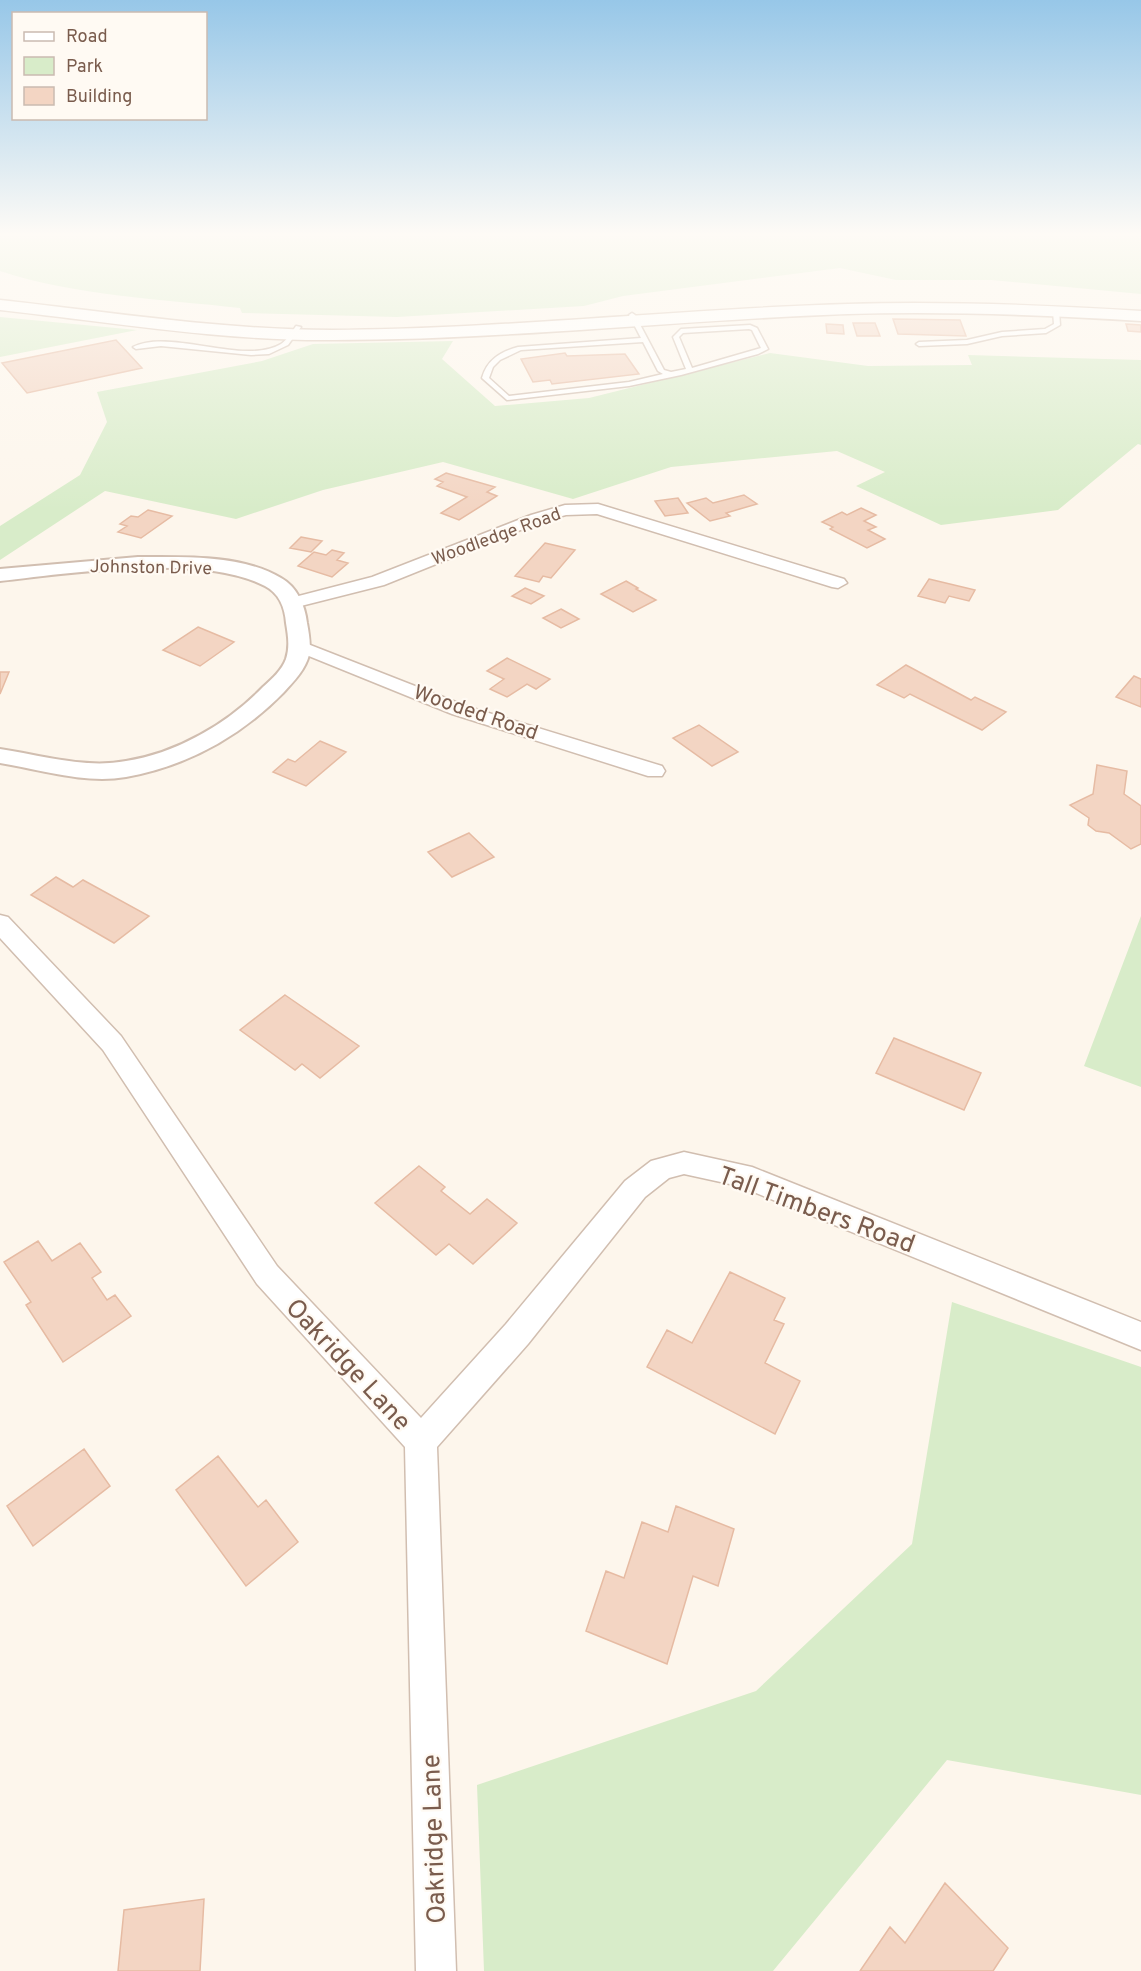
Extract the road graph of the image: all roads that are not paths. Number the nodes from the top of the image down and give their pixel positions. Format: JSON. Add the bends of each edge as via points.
{"nodes":[{"id":1,"x":193,"y":327,"type":"edge"},
{"id":2,"x":444,"y":327,"type":"edge"},
{"id":3,"x":638,"y":327,"type":"edge"},
{"id":4,"x":1053,"y":327,"type":"edge"},
{"id":5,"x":296,"y":331,"type":"junction"},
{"id":6,"x":645,"y":340,"type":"junction"},
{"id":7,"x":919,"y":344,"type":"dead end"},
{"id":8,"x":136,"y":347,"type":"dead end"},
{"id":9,"x":690,"y":370,"type":"junction"},
{"id":10,"x":671,"y":374,"type":"junction"},
{"id":11,"x":0,"y":575,"type":"edge"},
{"id":12,"x":838,"y":583,"type":"dead end"},
{"id":13,"x":293,"y":603,"type":"junction"},
{"id":14,"x":300,"y":646,"type":"junction"},
{"id":15,"x":0,"y":756,"type":"edge"},
{"id":16,"x":655,"y":771,"type":"dead end"},
{"id":17,"x":0,"y":923,"type":"edge"},
{"id":18,"x":1141,"y":1336,"type":"edge"},
{"id":19,"x":421,"y":1441,"type":"junction"},
{"id":20,"x":436,"y":1971,"type":"edge"}],
"edges":[{"from":1,"to":5,"type":"main road"},
{"from":2,"to":5,"type":"main road"},
{"from":3,"to":6,"type":"lane"},
{"from":4,"to":7,"type":"lane","via":[[967,342]]},
{"from":5,"to":8,"type":"lane","via":[[286,344],[269,352],[162,344]]},
{"from":6,"to":10,"type":"lane","via":[[661,371]]},
{"from":6,"to":10,"type":"lane","via":[[520,348],[492,363],[485,378],[507,398],[629,384]]},
{"from":9,"to":9,"type":"lane","via":[[756,353],[765,349],[755,329],[750,327],[681,331],[676,337]]},
{"from":9,"to":10,"type":"lane"},
{"from":11,"to":13,"type":"street","name":"Johnston Drive","via":[[82,566],[215,566],[272,581]]},
{"from":12,"to":13,"type":"street","name":"Woodledge Road","via":[[598,509],[566,510],[378,581]]},
{"from":13,"to":14,"type":"street"},
{"from":14,"to":15,"type":"street","via":[[288,674],[266,698],[231,728],[179,754],[124,770]]},
{"from":14,"to":16,"type":"street","name":"Wooded Road","via":[[459,710]]},
{"from":17,"to":19,"type":"street","name":"Oakridge Lane","via":[[112,1044],[267,1275]]},
{"from":18,"to":19,"type":"street","name":"Tall Timbers Road","via":[[742,1175],[684,1163],[661,1168],[635,1189],[517,1334]]},
{"from":19,"to":20,"type":"street","name":"Oakridge Lane"}]}
